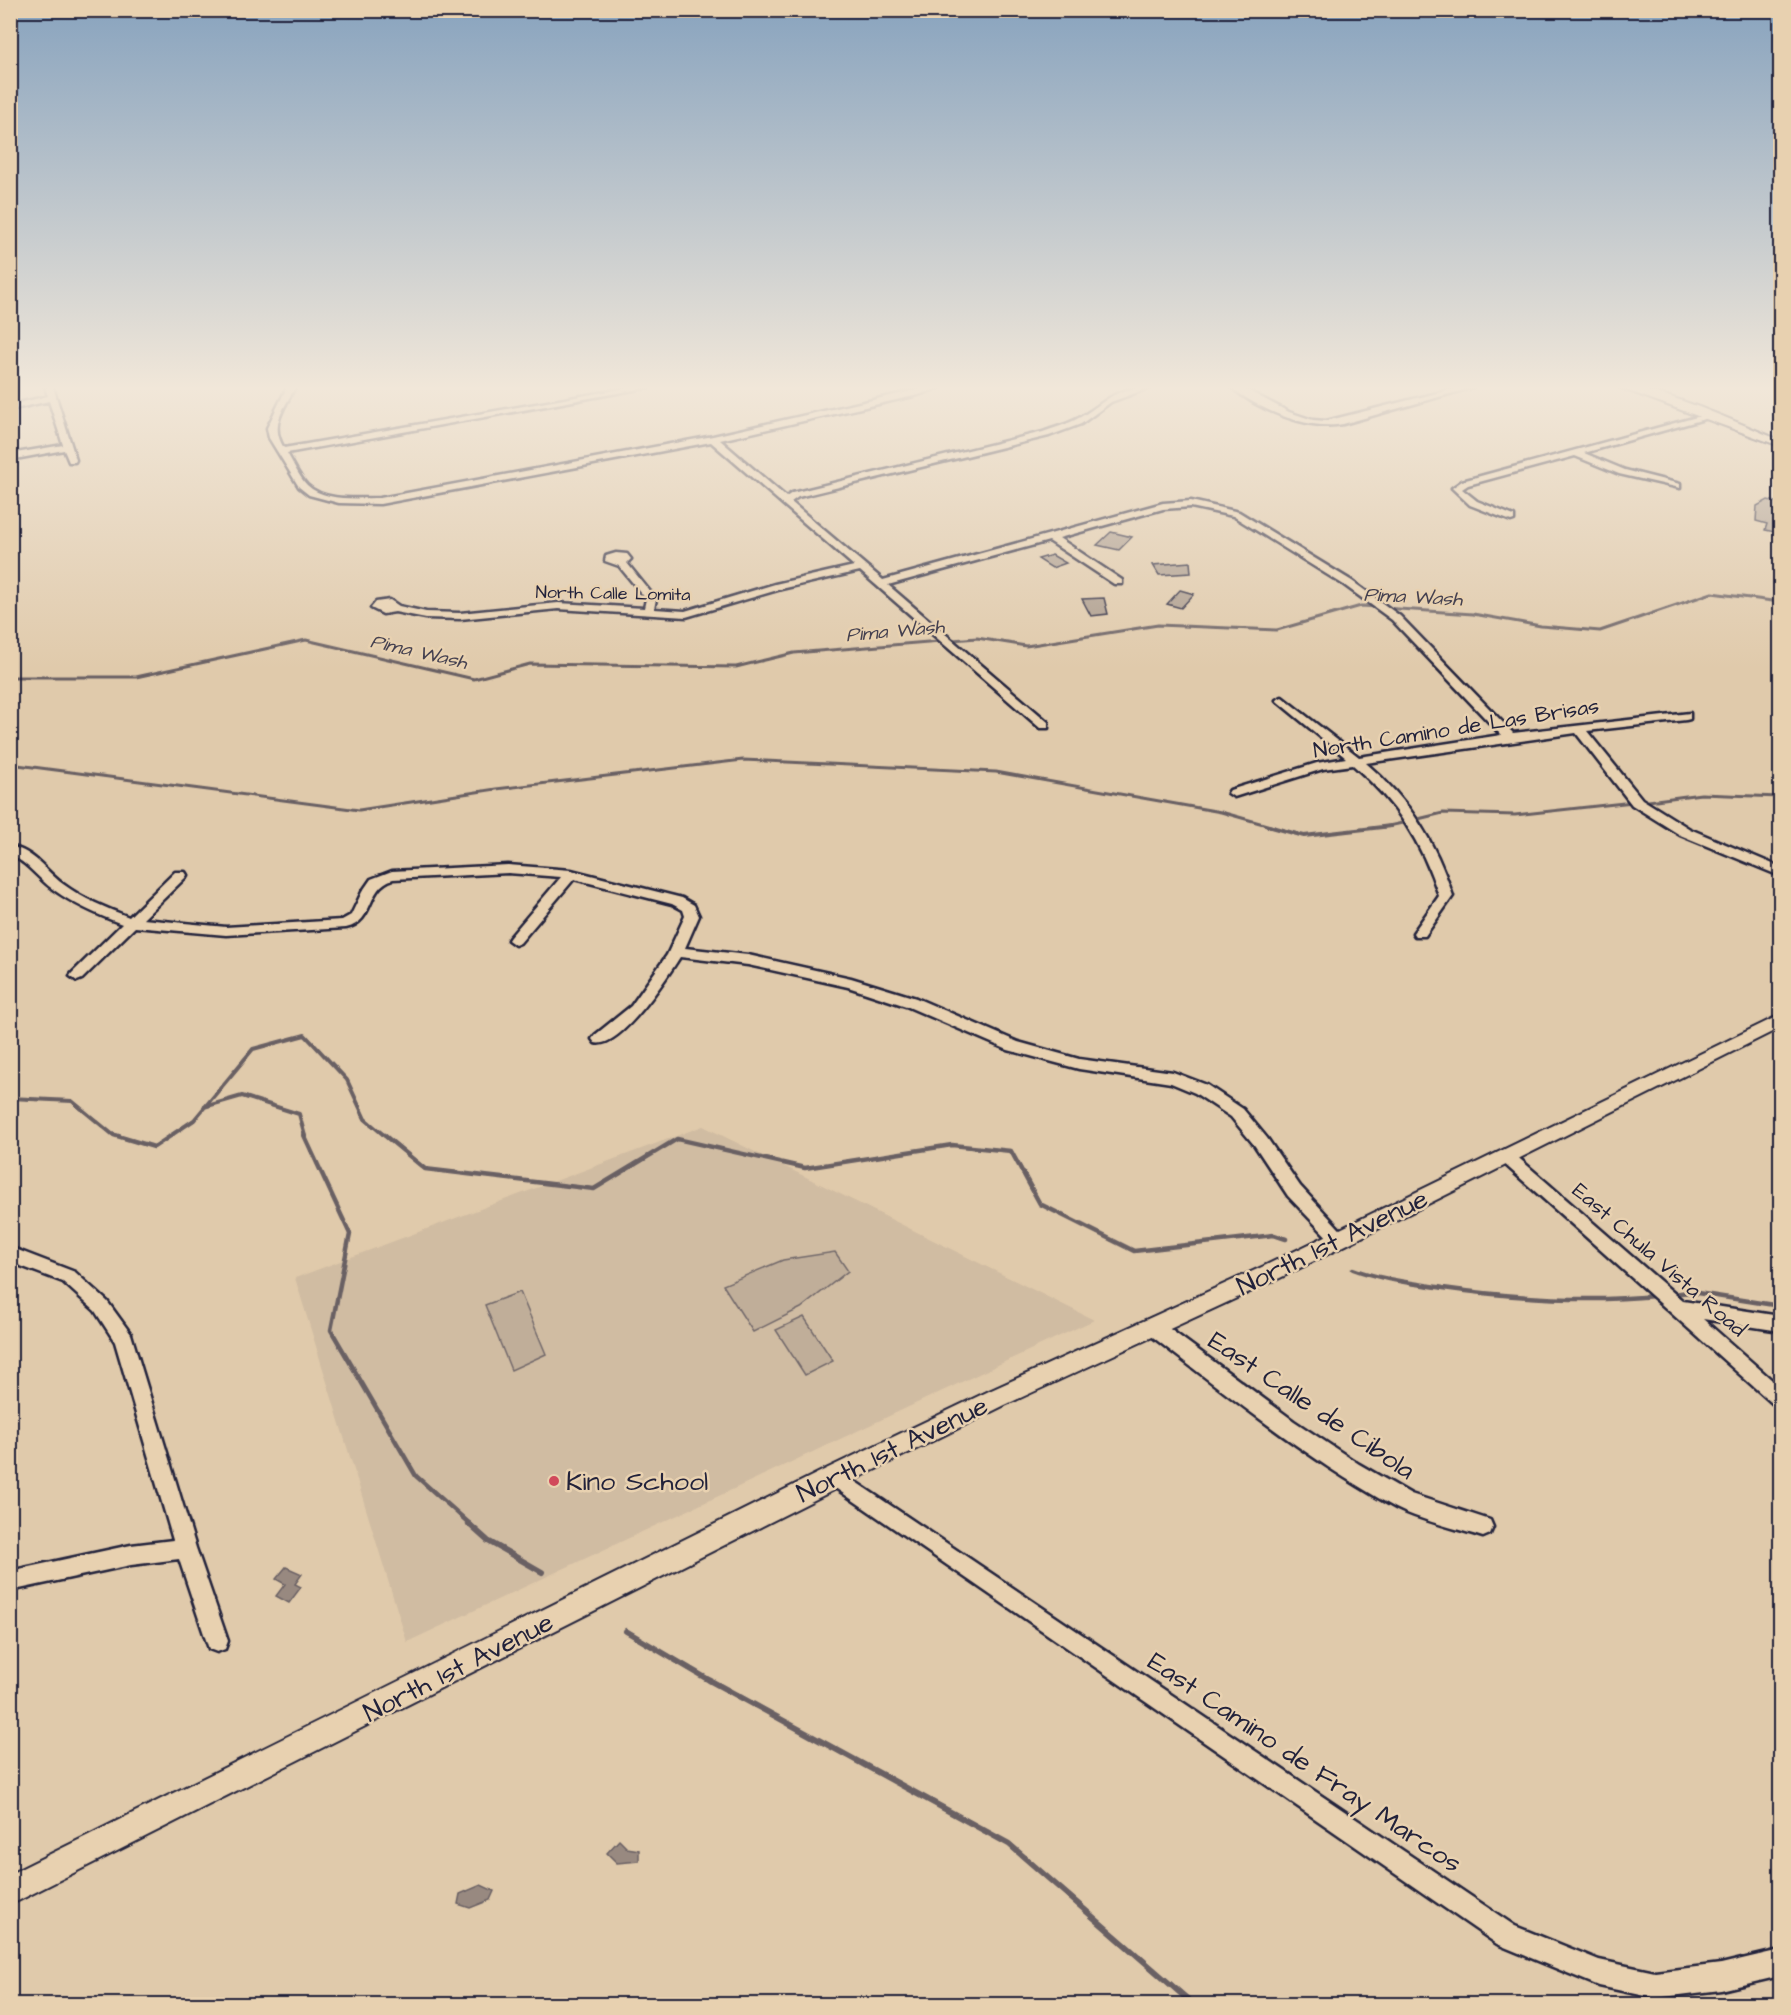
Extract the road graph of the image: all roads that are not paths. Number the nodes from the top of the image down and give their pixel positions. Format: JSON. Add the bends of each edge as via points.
{"nodes":[{"id":1,"x":300,"y":481,"type":"edge"},
{"id":2,"x":487,"y":481,"type":"edge"},
{"id":3,"x":762,"y":481,"type":"edge"},
{"id":4,"x":852,"y":481,"type":"edge"},
{"id":5,"x":1473,"y":481,"type":"edge"},
{"id":6,"x":1657,"y":481,"type":"edge"},
{"id":7,"x":1677,"y":486,"type":"dead end"},
{"id":8,"x":786,"y":501,"type":"junction"},
{"id":9,"x":1511,"y":518,"type":"dead end"},
{"id":10,"x":1052,"y":538,"type":"junction"},
{"id":11,"x":621,"y":562,"type":"dead end"},
{"id":12,"x":861,"y":568,"type":"junction"},
{"id":13,"x":1118,"y":582,"type":"dead end"},
{"id":14,"x":881,"y":584,"type":"junction"},
{"id":15,"x":393,"y":608,"type":"dead end"},
{"id":16,"x":648,"y":613,"type":"junction"},
{"id":17,"x":1282,"y":700,"type":"dead end"},
{"id":18,"x":1686,"y":716,"type":"dead end"},
{"id":19,"x":1044,"y":725,"type":"dead end"},
{"id":20,"x":1579,"y":729,"type":"junction"},
{"id":21,"x":1510,"y":737,"type":"junction"},
{"id":22,"x":1356,"y":760,"type":"junction"},
{"id":23,"x":1234,"y":793,"type":"dead end"},
{"id":24,"x":10,"y":850,"type":"edge"},
{"id":25,"x":1780,"y":872,"type":"edge"},
{"id":26,"x":571,"y":874,"type":"junction"},
{"id":27,"x":180,"y":875,"type":"dead end"},
{"id":28,"x":131,"y":921,"type":"junction"},
{"id":29,"x":1420,"y":933,"type":"dead end"},
{"id":30,"x":515,"y":940,"type":"dead end"},
{"id":31,"x":675,"y":952,"type":"junction"},
{"id":32,"x":77,"y":976,"type":"dead end"},
{"id":33,"x":1780,"y":1021,"type":"edge"},
{"id":34,"x":600,"y":1039,"type":"dead end"},
{"id":35,"x":1508,"y":1157,"type":"junction"},
{"id":36,"x":1340,"y":1239,"type":"junction"},
{"id":37,"x":10,"y":1254,"type":"edge"},
{"id":38,"x":1679,"y":1308,"type":"junction"},
{"id":39,"x":1780,"y":1323,"type":"edge"},
{"id":40,"x":1152,"y":1326,"type":"junction"},
{"id":41,"x":1780,"y":1398,"type":"edge"},
{"id":42,"x":835,"y":1477,"type":"junction"},
{"id":43,"x":1483,"y":1527,"type":"dead end"},
{"id":44,"x":186,"y":1548,"type":"junction"},
{"id":45,"x":10,"y":1581,"type":"edge"},
{"id":46,"x":217,"y":1641,"type":"dead end"},
{"id":47,"x":10,"y":1890,"type":"edge"},
{"id":48,"x":1780,"y":1963,"type":"edge"}],
"edges":[{"from":1,"to":2,"type":"street","via":[[312,493],[339,500],[380,501]]},
{"from":3,"to":8,"type":"street"},
{"from":4,"to":8,"type":"street","via":[[795,495]]},
{"from":5,"to":9,"type":"street","via":[[1457,488],[1460,494]]},
{"from":6,"to":7,"type":"street"},
{"from":8,"to":12,"type":"street"},
{"from":10,"to":13,"type":"street"},
{"from":10,"to":14,"type":"street"},
{"from":10,"to":21,"type":"street","via":[[1163,506],[1191,504],[1236,514],[1396,618]]},
{"from":11,"to":16,"type":"street","via":[[651,599]]},
{"from":12,"to":14,"type":"street"},
{"from":12,"to":16,"type":"street","name":"North Calle Lomita","via":[[799,581],[686,614]]},
{"from":14,"to":19,"type":"street"},
{"from":15,"to":16,"type":"street","name":"North Calle Lomita","via":[[426,615],[460,616],[558,606]]},
{"from":17,"to":22,"type":"street"},
{"from":18,"to":20,"type":"street","name":"North Camino de Las Brisas"},
{"from":20,"to":21,"type":"street","name":"North Camino de Las Brisas"},
{"from":20,"to":25,"type":"street","via":[[1637,802],[1685,832]]},
{"from":21,"to":22,"type":"street","name":"North Camino de Las Brisas"},
{"from":22,"to":23,"type":"street","name":"North Camino de Las Brisas","via":[[1321,766]]},
{"from":22,"to":29,"type":"street","via":[[1411,821],[1434,859],[1446,896]]},
{"from":24,"to":28,"type":"street","via":[[29,858],[57,886],[79,900]]},
{"from":26,"to":28,"type":"street","via":[[508,869],[377,877],[354,923],[333,926],[226,931]]},
{"from":26,"to":30,"type":"street"},
{"from":26,"to":31,"type":"street","via":[[695,906]]},
{"from":27,"to":28,"type":"street"},
{"from":28,"to":32,"type":"street"},
{"from":31,"to":34,"type":"street","via":[[636,1010]]},
{"from":31,"to":36,"type":"street","via":[[748,960],[851,982],[1036,1053],[1079,1064],[1173,1078],[1202,1089],[1237,1113],[1294,1191]]},
{"from":33,"to":35,"type":"main road","name":"North 1st Avenue"},
{"from":35,"to":36,"type":"main road","name":"North 1st Avenue"},
{"from":35,"to":38,"type":"street","name":"East Chula Vista Road"},
{"from":36,"to":40,"type":"main road","name":"North 1st Avenue"},
{"from":37,"to":44,"type":"street","via":[[69,1277],[101,1306],[124,1339]]},
{"from":38,"to":39,"type":"street"},
{"from":38,"to":41,"type":"street","name":"East Chula Vista Road"},
{"from":40,"to":42,"type":"main road","name":"North 1st Avenue"},
{"from":40,"to":43,"type":"street","name":"East Calle de Cibola","via":[[1287,1427],[1361,1476],[1405,1502]]},
{"from":42,"to":47,"type":"main road","name":"North 1st Avenue"},
{"from":42,"to":48,"type":"street","name":"East Camino de Fray Marcos","via":[[1506,1935],[1599,1973],[1655,1985],[1721,1977]]},
{"from":44,"to":45,"type":"street","via":[[131,1555]]},
{"from":44,"to":46,"type":"street"}]}
